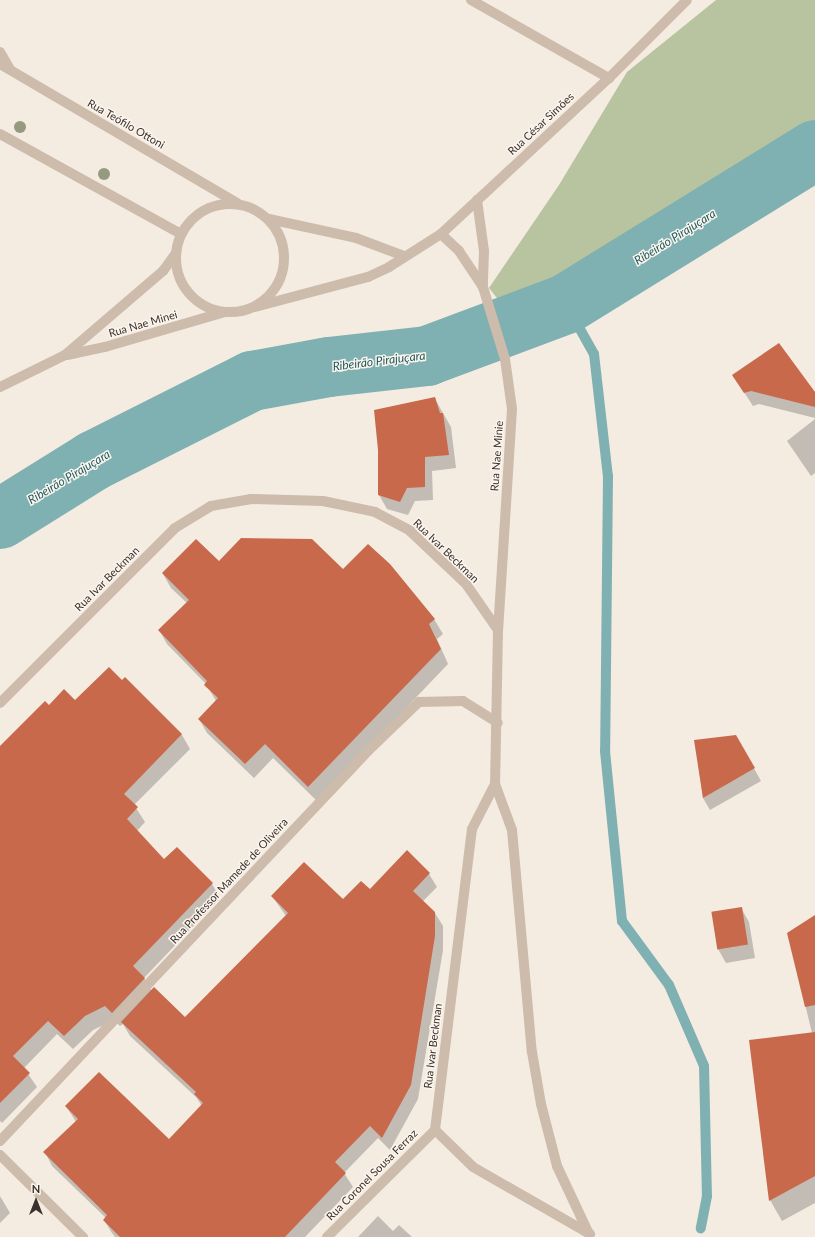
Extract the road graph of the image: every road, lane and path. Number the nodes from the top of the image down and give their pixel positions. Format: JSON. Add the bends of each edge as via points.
{"nodes":[{"id":1,"x":471,"y":0,"type":"edge"},
{"id":2,"x":687,"y":0,"type":"edge"},
{"id":3,"x":0,"y":52,"type":"edge"},
{"id":4,"x":0,"y":64,"type":"edge"},
{"id":5,"x":11,"y":70,"type":"junction"},
{"id":6,"x":609,"y":78,"type":"junction"},
{"id":7,"x":0,"y":134,"type":"edge"},
{"id":8,"x":477,"y":200,"type":"junction"},
{"id":9,"x":239,"y":204,"type":"junction"},
{"id":10,"x":269,"y":219,"type":"junction"},
{"id":11,"x":181,"y":234,"type":"junction"},
{"id":12,"x":440,"y":234,"type":"junction"},
{"id":13,"x":176,"y":253,"type":"junction"},
{"id":14,"x":404,"y":256,"type":"junction"},
{"id":15,"x":484,"y":290,"type":"junction"},
{"id":16,"x":255,"y":307,"type":"junction"},
{"id":17,"x":226,"y":312,"type":"junction"},
{"id":18,"x":65,"y":355,"type":"junction"},
{"id":19,"x":0,"y":387,"type":"edge"},
{"id":20,"x":498,"y":630,"type":"junction"},
{"id":21,"x":0,"y":703,"type":"edge"},
{"id":22,"x":498,"y":723,"type":"junction"},
{"id":23,"x":495,"y":784,"type":"junction"},
{"id":24,"x":435,"y":1130,"type":"junction"},
{"id":25,"x":0,"y":1141,"type":"edge"},
{"id":26,"x":0,"y":1155,"type":"edge"},
{"id":27,"x":591,"y":1235,"type":"edge"},
{"id":28,"x":83,"y":1237,"type":"edge"},
{"id":29,"x":327,"y":1237,"type":"edge"}],
"edges":[{"from":1,"to":6,"type":"street"},
{"from":2,"to":6,"type":"street","name":"Rua César Simões"},
{"from":3,"to":5,"type":"street"},
{"from":4,"to":5,"type":"street","name":"Rua Teófilo Ottoni"},
{"from":5,"to":9,"type":"street","name":"Rua Teófilo Ottoni"},
{"from":6,"to":8,"type":"street","name":"Rua César Simões"},
{"from":7,"to":11,"type":"street"},
{"from":8,"to":12,"type":"street","name":"Rua César Simões"},
{"from":8,"to":15,"type":"street","name":"Rua Nae Minie","via":[[484,251]]},
{"from":9,"to":10,"type":"street","via":[[255,209]]},
{"from":9,"to":11,"type":"street","via":[[222,204],[206,209],[192,219]]},
{"from":10,"to":14,"type":"street","via":[[356,238]]},
{"from":10,"to":16,"type":"street","via":[[279,233],[284,249],[285,266],[279,283],[269,297]]},
{"from":11,"to":13,"type":"street"},
{"from":12,"to":14,"type":"street","name":"Rua César Simões"},
{"from":12,"to":15,"type":"street","name":"Rua Nae Minie","via":[[459,251]]},
{"from":13,"to":17,"type":"street","via":[[177,270],[183,286],[194,299],[209,308]]},
{"from":13,"to":18,"type":"street","name":"Rua Nae Minei","via":[[163,271]]},
{"from":14,"to":16,"type":"street","name":"Rua César Simões","via":[[389,268],[368,277]]},
{"from":15,"to":20,"type":"street","name":"Rua Nae Minie","via":[[506,359],[512,409]]},
{"from":16,"to":17,"type":"street","via":[[241,312]]},
{"from":17,"to":18,"type":"street","name":"Rua Nae Minei","via":[[105,347]]},
{"from":18,"to":19,"type":"street","name":"Rua Nae Minei"},
{"from":20,"to":21,"type":"street","name":"Rua Ivar Beckman","via":[[466,584],[410,531],[375,512],[323,501],[251,499],[211,506],[175,528]]},
{"from":20,"to":22,"type":"street","name":"Rua Ivar Beckman"},
{"from":22,"to":23,"type":"street","name":"Rua Ivar Beckman"},
{"from":22,"to":25,"type":"street","name":"Rua Professor Mamede de Oliveira","via":[[463,701],[419,702],[368,751]]},
{"from":23,"to":24,"type":"street","name":"Rua Ivar Beckman","via":[[472,829]]},
{"from":23,"to":27,"type":"street","name":"Rua Ivar Beckman","via":[[512,830],[532,1052],[542,1104],[557,1166]]},
{"from":24,"to":27,"type":"street","name":"Rua Ivar Beckman","via":[[473,1167]]},
{"from":24,"to":29,"type":"street","name":"Rua Coronel Sousa Ferraz"},
{"from":26,"to":28,"type":"street"}]}
